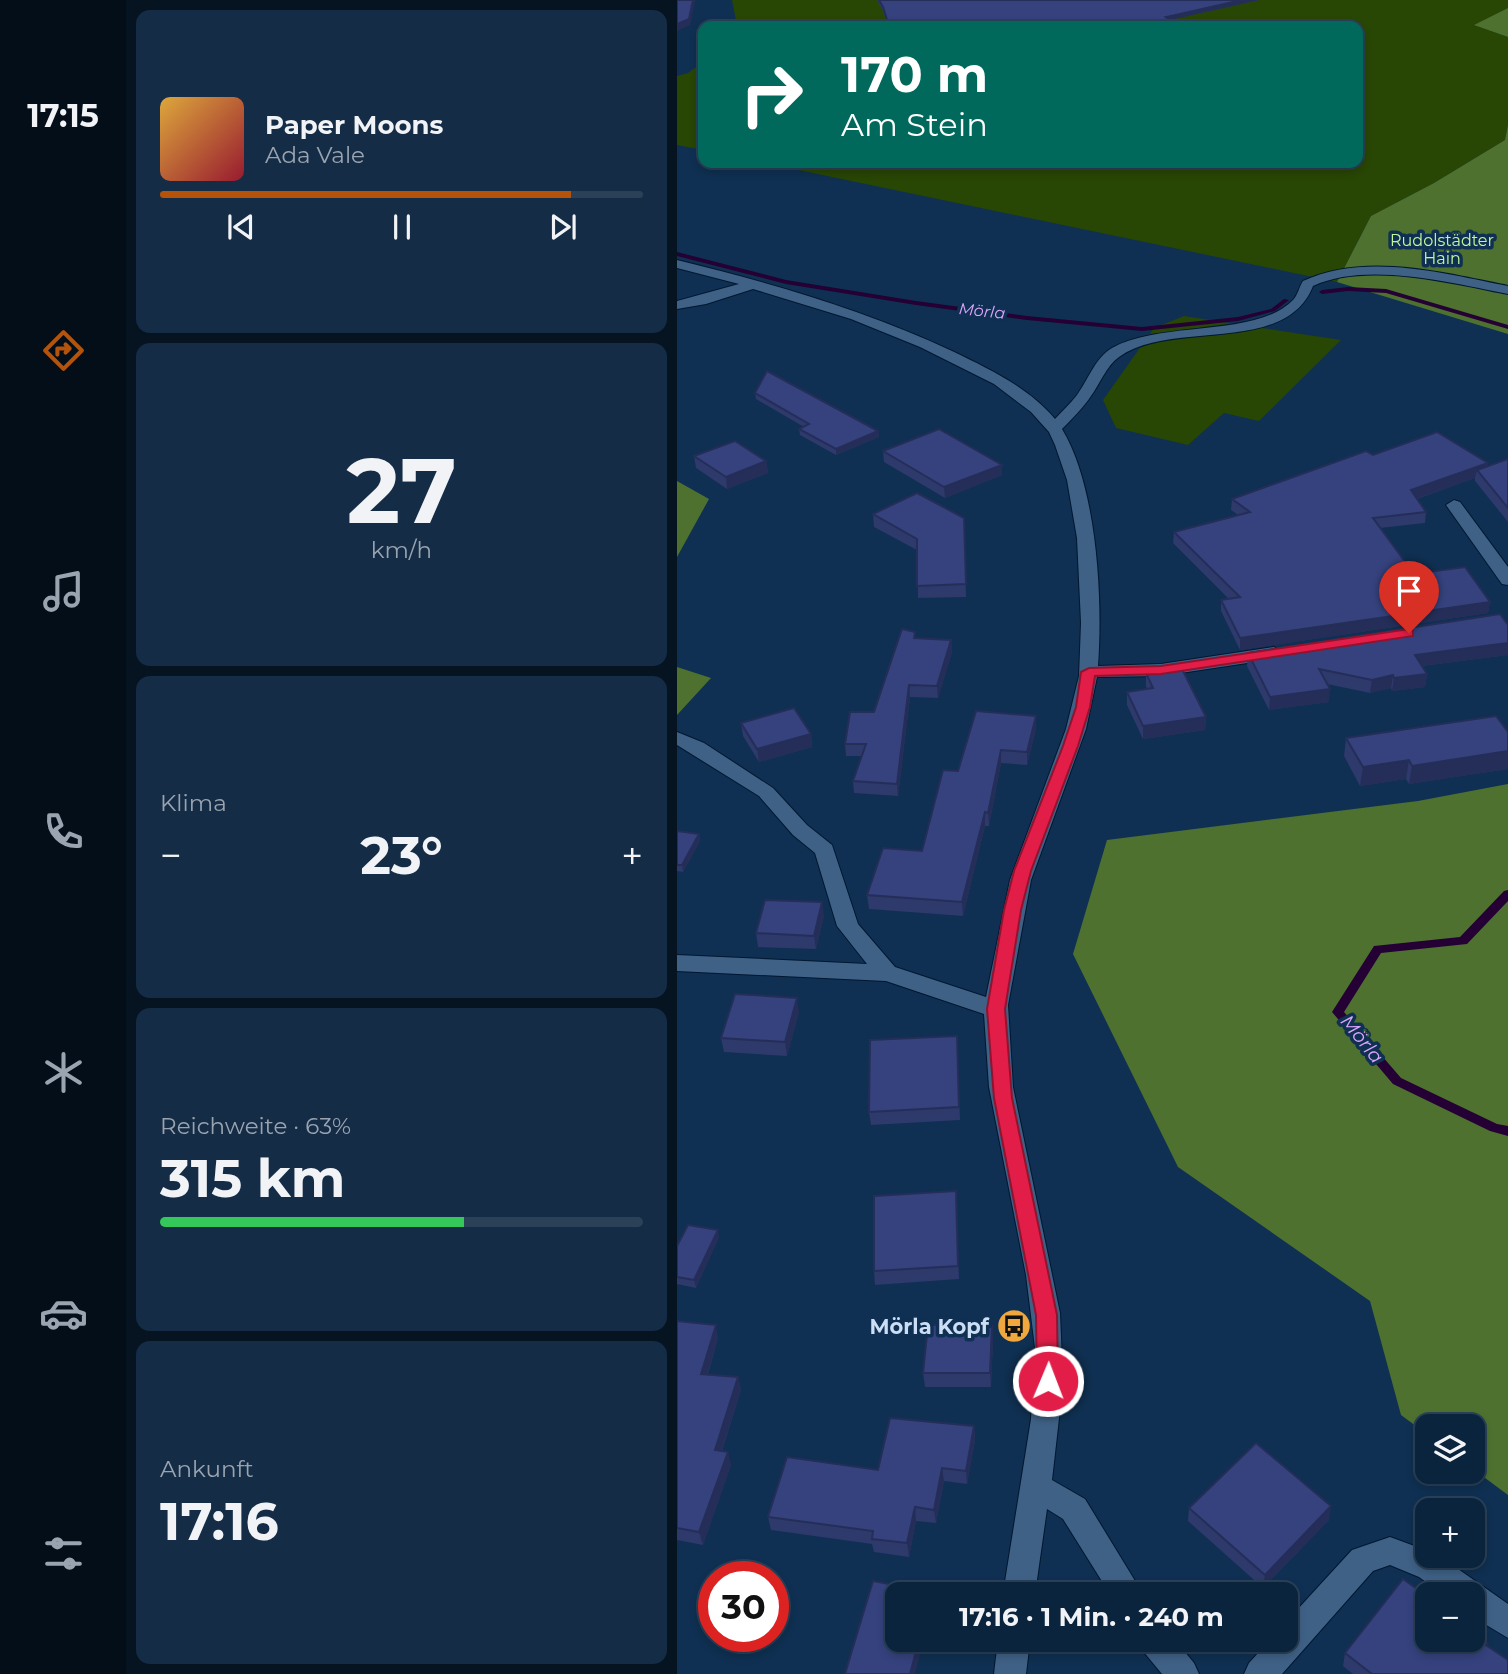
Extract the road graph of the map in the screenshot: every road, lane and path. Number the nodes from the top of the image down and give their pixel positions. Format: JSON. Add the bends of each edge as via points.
{"nodes":[{"id":1,"x":677,"y":264,"type":"edge"},
{"id":2,"x":754,"y":284,"type":"junction"},
{"id":3,"x":1508,"y":290,"type":"edge"},
{"id":4,"x":677,"y":305,"type":"edge"},
{"id":5,"x":1054,"y":429,"type":"junction"},
{"id":6,"x":1454,"y":505,"type":"dead end"},
{"id":7,"x":1508,"y":580,"type":"edge"},
{"id":8,"x":1295,"y":650,"type":"edge"},
{"id":9,"x":1089,"y":672,"type":"junction"},
{"id":10,"x":677,"y":738,"type":"edge"},
{"id":11,"x":677,"y":963,"type":"edge"},
{"id":12,"x":887,"y":973,"type":"junction"},
{"id":13,"x":996,"y":1009,"type":"junction"},
{"id":14,"x":1035,"y":1486,"type":"junction"},
{"id":15,"x":1021,"y":1582,"type":"edge"},
{"id":16,"x":1120,"y":1582,"type":"edge"},
{"id":17,"x":1451,"y":1582,"type":"edge"},
{"id":18,"x":1485,"y":1607,"type":"edge"},
{"id":19,"x":1508,"y":1623,"type":"edge"},
{"id":20,"x":1013,"y":1652,"type":"edge"},
{"id":21,"x":1164,"y":1652,"type":"edge"},
{"id":22,"x":1010,"y":1674,"type":"edge"},
{"id":23,"x":1183,"y":1674,"type":"edge"},
{"id":24,"x":1260,"y":1674,"type":"edge"}],
"edges":[{"from":1,"to":2,"type":"street"},
{"from":2,"to":4,"type":"street"},
{"from":2,"to":5,"type":"street","via":[[911,335],[1015,392]]},
{"from":3,"to":5,"type":"street","via":[[1428,276],[1330,272],[1305,284],[1294,308],[1264,321],[1138,341],[1112,354]]},
{"from":5,"to":9,"type":"street","via":[[1084,527]]},
{"from":6,"to":7,"type":"street"},
{"from":8,"to":9,"type":"street","via":[[1161,670]]},
{"from":9,"to":13,"type":"street","via":[[1083,707],[1023,871]]},
{"from":10,"to":12,"type":"street","via":[[766,792],[799,831],[825,850],[848,926]]},
{"from":11,"to":12,"type":"street"},
{"from":12,"to":13,"type":"street"},
{"from":13,"to":14,"type":"street","via":[[1003,1098],[1046,1315],[1047,1405]]},
{"from":14,"to":15,"type":"street"},
{"from":14,"to":16,"type":"street","via":[[1074,1509]]},
{"from":17,"to":24,"type":"street","via":[[1430,1567],[1390,1551],[1363,1560]]},
{"from":18,"to":19,"type":"street"},
{"from":20,"to":22,"type":"street"},
{"from":21,"to":23,"type":"street"}]}
